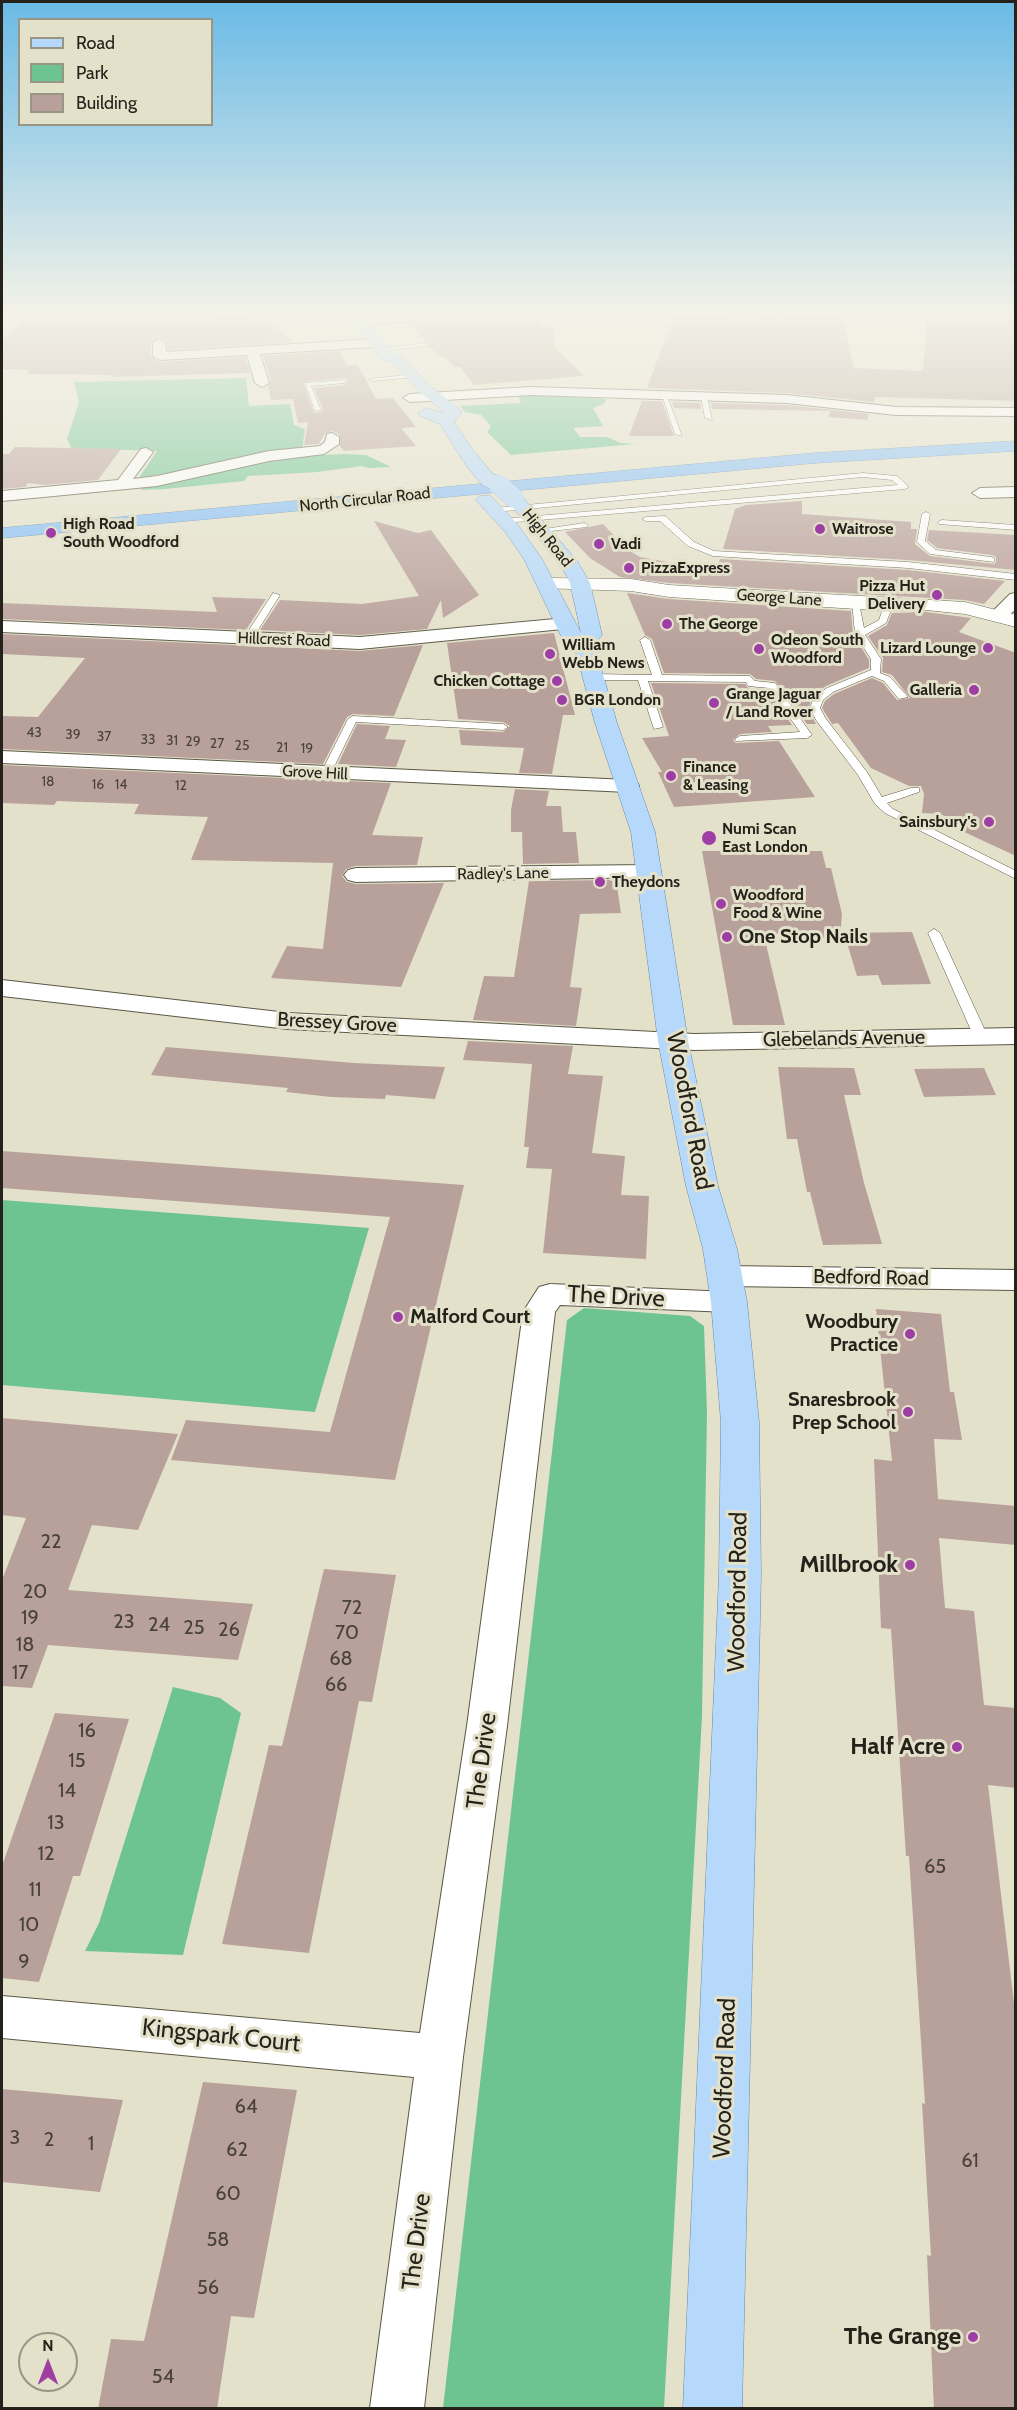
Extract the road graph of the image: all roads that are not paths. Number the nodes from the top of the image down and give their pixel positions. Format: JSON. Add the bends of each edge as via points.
{"nodes":[{"id":1,"x":448,"y":425,"type":"edge"},
{"id":2,"x":675,"y":425,"type":"edge"},
{"id":3,"x":1016,"y":431,"type":"edge"},
{"id":4,"x":956,"y":432,"type":"dead end"},
{"id":5,"x":679,"y":434,"type":"dead end"},
{"id":6,"x":332,"y":436,"type":"dead end"},
{"id":7,"x":1016,"y":446,"type":"edge"},
{"id":8,"x":146,"y":452,"type":"dead end"},
{"id":9,"x":465,"y":465,"type":"junction"},
{"id":10,"x":508,"y":467,"type":"dead end"},
{"id":11,"x":3,"y":477,"type":"edge"},
{"id":12,"x":487,"y":479,"type":"junction"},
{"id":13,"x":127,"y":485,"type":"junction"},
{"id":14,"x":1016,"y":492,"type":"edge"},
{"id":15,"x":980,"y":494,"type":"dead end"},
{"id":16,"x":586,"y":502,"type":"junction"},
{"id":17,"x":495,"y":510,"type":"junction"},
{"id":18,"x":527,"y":514,"type":"junction"},
{"id":19,"x":602,"y":514,"type":"junction"},
{"id":20,"x":926,"y":514,"type":"dead end"},
{"id":21,"x":942,"y":522,"type":"dead end"},
{"id":22,"x":1016,"y":528,"type":"edge"},
{"id":23,"x":2,"y":533,"type":"edge"},
{"id":24,"x":992,"y":560,"type":"dead end"},
{"id":25,"x":1016,"y":577,"type":"edge"},
{"id":26,"x":551,"y":590,"type":"junction"},
{"id":27,"x":582,"y":590,"type":"junction"},
{"id":28,"x":276,"y":594,"type":"dead end"},
{"id":29,"x":1016,"y":598,"type":"edge"},
{"id":30,"x":855,"y":603,"type":"junction"},
{"id":31,"x":888,"y":605,"type":"junction"},
{"id":32,"x":999,"y":621,"type":"edge"},
{"id":33,"x":566,"y":624,"type":"junction"},
{"id":34,"x":2,"y":627,"type":"edge"},
{"id":35,"x":860,"y":634,"type":"junction"},
{"id":36,"x":1016,"y":638,"type":"edge"},
{"id":37,"x":248,"y":639,"type":"junction"},
{"id":38,"x":645,"y":640,"type":"dead end"},
{"id":39,"x":583,"y":642,"type":"junction"},
{"id":40,"x":872,"y":673,"type":"junction"},
{"id":41,"x":642,"y":676,"type":"junction"},
{"id":42,"x":657,"y":676,"type":"junction"},
{"id":43,"x":593,"y":677,"type":"junction"},
{"id":44,"x":903,"y":697,"type":"dead end"},
{"id":45,"x":503,"y":727,"type":"dead end"},
{"id":46,"x":658,"y":727,"type":"dead end"},
{"id":47,"x":740,"y":739,"type":"dead end"},
{"id":48,"x":2,"y":757,"type":"edge"},
{"id":49,"x":326,"y":773,"type":"junction"},
{"id":50,"x":628,"y":786,"type":"junction"},
{"id":51,"x":915,"y":790,"type":"dead end"},
{"id":52,"x":879,"y":802,"type":"junction"},
{"id":53,"x":649,"y":872,"type":"junction"},
{"id":54,"x":356,"y":875,"type":"dead end"},
{"id":55,"x":1016,"y":876,"type":"edge"},
{"id":56,"x":934,"y":933,"type":"dead end"},
{"id":57,"x":2,"y":988,"type":"edge"},
{"id":58,"x":1016,"y":1036,"type":"edge"},
{"id":59,"x":981,"y":1037,"type":"junction"},
{"id":60,"x":673,"y":1041,"type":"junction"},
{"id":61,"x":1016,"y":1280,"type":"edge"},
{"id":62,"x":728,"y":1289,"type":"junction"},
{"id":63,"x":2,"y":2017,"type":"edge"},
{"id":64,"x":440,"y":2056,"type":"junction"},
{"id":65,"x":397,"y":2409,"type":"edge"},
{"id":66,"x":713,"y":2409,"type":"edge"}],
"edges":[{"from":1,"to":9,"type":"main road","name":"High Road"},
{"from":2,"to":5,"type":"lane"},
{"from":3,"to":4,"type":"highway"},
{"from":6,"to":13,"type":"street","via":[[332,444],[324,450],[269,456]]},
{"from":7,"to":23,"type":"highway","name":"North Circular Road","via":[[815,458]]},
{"from":8,"to":13,"type":"street","via":[[125,479]]},
{"from":9,"to":10,"type":"highway"},
{"from":9,"to":12,"type":"main road","name":"High Road","bridge":true},
{"from":11,"to":13,"type":"street"},
{"from":12,"to":17,"type":"main road","via":[[478,490]]},
{"from":12,"to":18,"type":"main road","name":"High Road","bridge":true,"via":[[504,487]]},
{"from":14,"to":15,"type":"street"},
{"from":16,"to":18,"type":"lane"},
{"from":16,"to":19,"type":"lane"},
{"from":16,"to":19,"type":"lane","via":[[863,475],[894,478],[905,487]]},
{"from":17,"to":18,"type":"lane"},
{"from":17,"to":18,"type":"lane"},
{"from":17,"to":26,"type":"main road","name":"High Road"},
{"from":18,"to":19,"type":"lane"},
{"from":18,"to":25,"type":"lane","via":[[662,518],[691,544],[713,553],[908,565]]},
{"from":18,"to":27,"type":"main road","name":"High Road","via":[[574,571]]},
{"from":20,"to":24,"type":"lane","via":[[921,542],[933,552]]},
{"from":21,"to":22,"type":"lane"},
{"from":26,"to":27,"type":"main road","name":"George Lane"},
{"from":26,"to":33,"type":"main road","name":"High Road"},
{"from":27,"to":30,"type":"main road","name":"George Lane","via":[[643,596],[669,591]]},
{"from":27,"to":39,"type":"main road","name":"High Road","via":[[592,635]]},
{"from":28,"to":37,"type":"lane"},
{"from":29,"to":32,"type":"street"},
{"from":30,"to":31,"type":"main road","name":"George Lane"},
{"from":30,"to":35,"type":"lane"},
{"from":31,"to":32,"type":"main road","name":"George Lane"},
{"from":31,"to":35,"type":"lane","via":[[883,621]]},
{"from":32,"to":36,"type":"main road","name":"George Lane"},
{"from":33,"to":37,"type":"street","name":"Hillcrest Road","via":[[360,643]]},
{"from":33,"to":39,"type":"main road","name":"High Road","via":[[571,636]]},
{"from":34,"to":37,"type":"street","name":"Hillcrest Road"},
{"from":35,"to":40,"type":"lane","via":[[876,659],[876,671]]},
{"from":38,"to":42,"type":"lane"},
{"from":39,"to":43,"type":"main road","name":"High Road"},
{"from":40,"to":44,"type":"lane","via":[[887,679]]},
{"from":40,"to":52,"type":"lane","via":[[830,690],[818,699],[815,708]]},
{"from":41,"to":42,"type":"lane"},
{"from":41,"to":43,"type":"lane"},
{"from":41,"to":46,"type":"lane"},
{"from":42,"to":47,"type":"lane","via":[[750,679],[752,684],[772,685],[807,735]]},
{"from":43,"to":50,"type":"main road","name":"High Road"},
{"from":45,"to":49,"type":"lane","via":[[353,718]]},
{"from":48,"to":49,"type":"street","name":"Grove Hill"},
{"from":49,"to":50,"type":"street","name":"Grove Hill"},
{"from":50,"to":53,"type":"main road","name":"Woodford Road","via":[[643,832]]},
{"from":51,"to":52,"type":"lane"},
{"from":52,"to":55,"type":"lane","via":[[917,827]]},
{"from":53,"to":54,"type":"street","name":"Radley's Lane"},
{"from":53,"to":60,"type":"main road","name":"Woodford Road"},
{"from":56,"to":59,"type":"lane"},
{"from":57,"to":60,"type":"street","name":"Bressey Grove","via":[[288,1021]]},
{"from":58,"to":59,"type":"street","name":"Glebelands Avenue"},
{"from":59,"to":60,"type":"street","name":"Glebelands Avenue"},
{"from":60,"to":62,"type":"main road","name":"Woodford Road","via":[[702,1186]]},
{"from":61,"to":62,"type":"street","name":"Bedford Road"},
{"from":62,"to":64,"type":"street","name":"The Drive","via":[[550,1294],[539,1312],[487,1726]]},
{"from":62,"to":66,"type":"main road","name":"Woodford Road","via":[[740,1422],[740,1575]]},
{"from":63,"to":64,"type":"street","name":"Kingspark Court"},
{"from":64,"to":65,"type":"street","name":"The Drive"}]}
